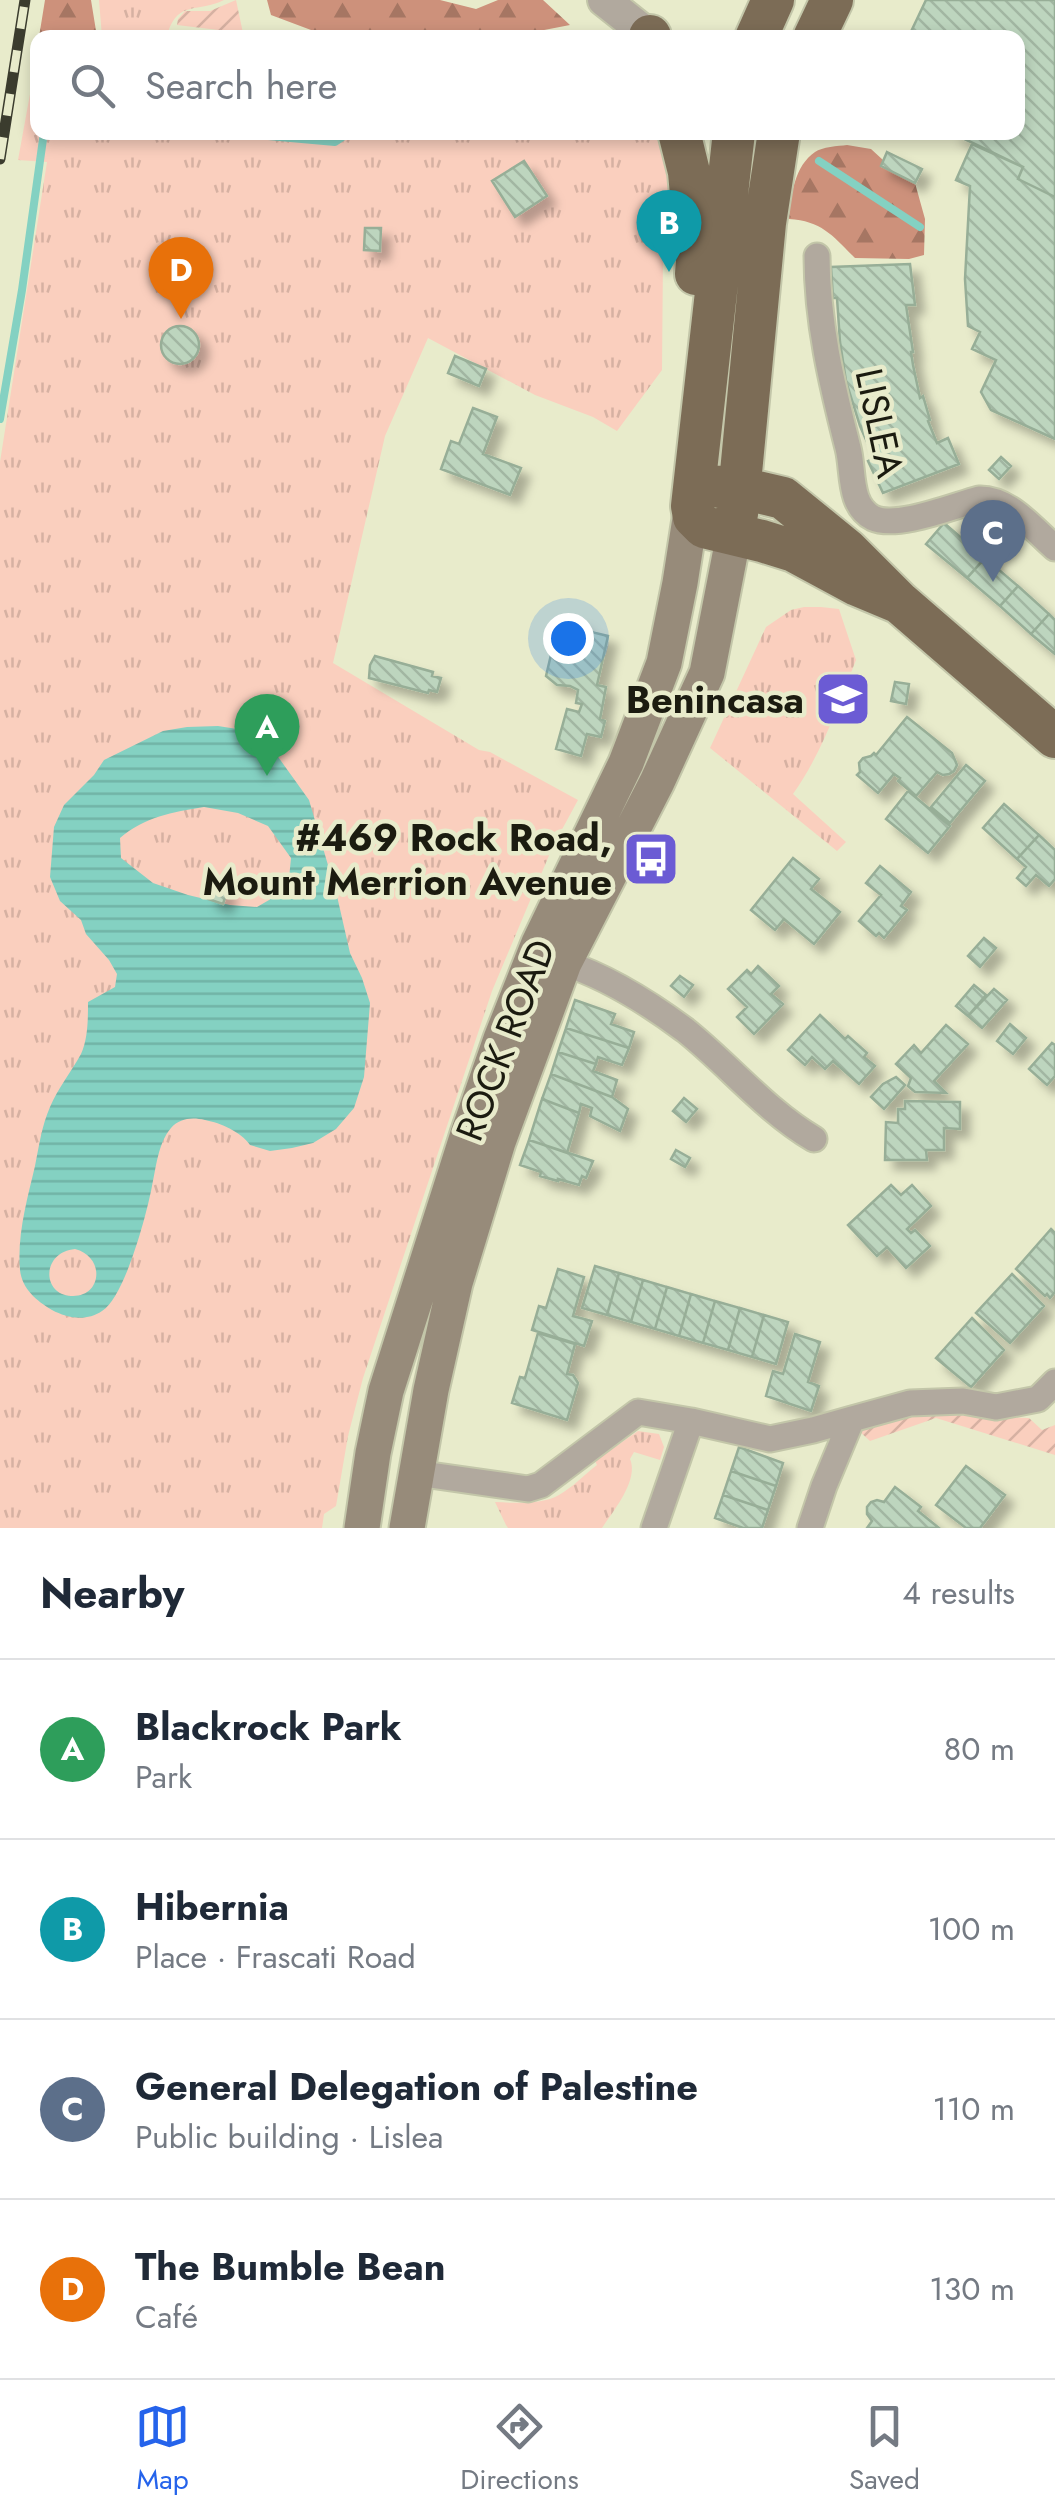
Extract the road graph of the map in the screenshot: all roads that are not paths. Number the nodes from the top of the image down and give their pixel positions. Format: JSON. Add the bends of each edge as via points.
{"nodes":[{"id":1,"x":604,"y":0,"type":"edge"},
{"id":2,"x":773,"y":0,"type":"edge"},
{"id":3,"x":832,"y":0,"type":"edge"},
{"id":4,"x":641,"y":30,"type":"edge"},
{"id":5,"x":760,"y":30,"type":"edge"},
{"id":6,"x":818,"y":30,"type":"edge"},
{"id":7,"x":681,"y":140,"type":"edge"},
{"id":8,"x":733,"y":140,"type":"edge"},
{"id":9,"x":776,"y":152,"type":"edge"},
{"id":10,"x":816,"y":256,"type":"dead end"},
{"id":11,"x":755,"y":333,"type":"junction"},
{"id":12,"x":704,"y":393,"type":"junction"},
{"id":13,"x":741,"y":488,"type":"junction"},
{"id":14,"x":783,"y":498,"type":"junction"},
{"id":15,"x":692,"y":506,"type":"junction"},
{"id":16,"x":734,"y":534,"type":"junction"},
{"id":17,"x":1055,"y":548,"type":"edge"},
{"id":18,"x":900,"y":603,"type":"junction"},
{"id":19,"x":1055,"y":737,"type":"edge"},
{"id":20,"x":564,"y":963,"type":"junction"},
{"id":21,"x":814,"y":1139,"type":"dead end"},
{"id":22,"x":1055,"y":1382,"type":"edge"},
{"id":23,"x":852,"y":1419,"type":"junction"},
{"id":24,"x":691,"y":1421,"type":"junction"},
{"id":25,"x":371,"y":1466,"type":"junction"},
{"id":26,"x":416,"y":1474,"type":"junction"},
{"id":27,"x":362,"y":1528,"type":"edge"},
{"id":28,"x":407,"y":1528,"type":"edge"},
{"id":29,"x":654,"y":1528,"type":"edge"},
{"id":30,"x":810,"y":1528,"type":"edge"}],
"edges":[{"from":1,"to":4,"type":"street"},
{"from":2,"to":5,"type":"highway"},
{"from":3,"to":6,"type":"highway"},
{"from":7,"to":12,"type":"highway","via":[[697,261],[691,330]]},
{"from":8,"to":12,"type":"highway"},
{"from":9,"to":11,"type":"highway"},
{"from":10,"to":17,"type":"street","name":"LISLEA","via":[[829,371],[860,505],[871,517],[894,522],[993,499]]},
{"from":11,"to":13,"type":"highway"},
{"from":11,"to":14,"type":"highway","via":[[773,397],[774,474]]},
{"from":12,"to":15,"type":"highway"},
{"from":13,"to":14,"type":"highway"},
{"from":13,"to":15,"type":"highway","via":[[706,486]]},
{"from":13,"to":16,"type":"highway"},
{"from":14,"to":18,"type":"highway"},
{"from":15,"to":16,"type":"highway","via":[[704,527]]},
{"from":15,"to":25,"type":"main road","name":"ROCK ROAD","via":[[664,664],[501,1040],[386,1391]]},
{"from":16,"to":18,"type":"highway","via":[[794,551]]},
{"from":16,"to":20,"type":"main road","name":"ROCK ROAD","via":[[706,673]]},
{"from":18,"to":19,"type":"highway"},
{"from":20,"to":21,"type":"street","via":[[616,986],[684,1030]]},
{"from":20,"to":26,"type":"main road","name":"ROCK ROAD","via":[[455,1284]]},
{"from":22,"to":23,"type":"street","via":[[1038,1399],[996,1407],[910,1403]]},
{"from":23,"to":24,"type":"street","via":[[770,1439]]},
{"from":23,"to":30,"type":"street"},
{"from":24,"to":26,"type":"street","via":[[638,1412],[528,1489]]},
{"from":24,"to":29,"type":"street"},
{"from":25,"to":26,"type":"main road"},
{"from":25,"to":27,"type":"main road","name":"ROCK ROAD"},
{"from":26,"to":28,"type":"main road","name":"ROCK ROAD"}]}
